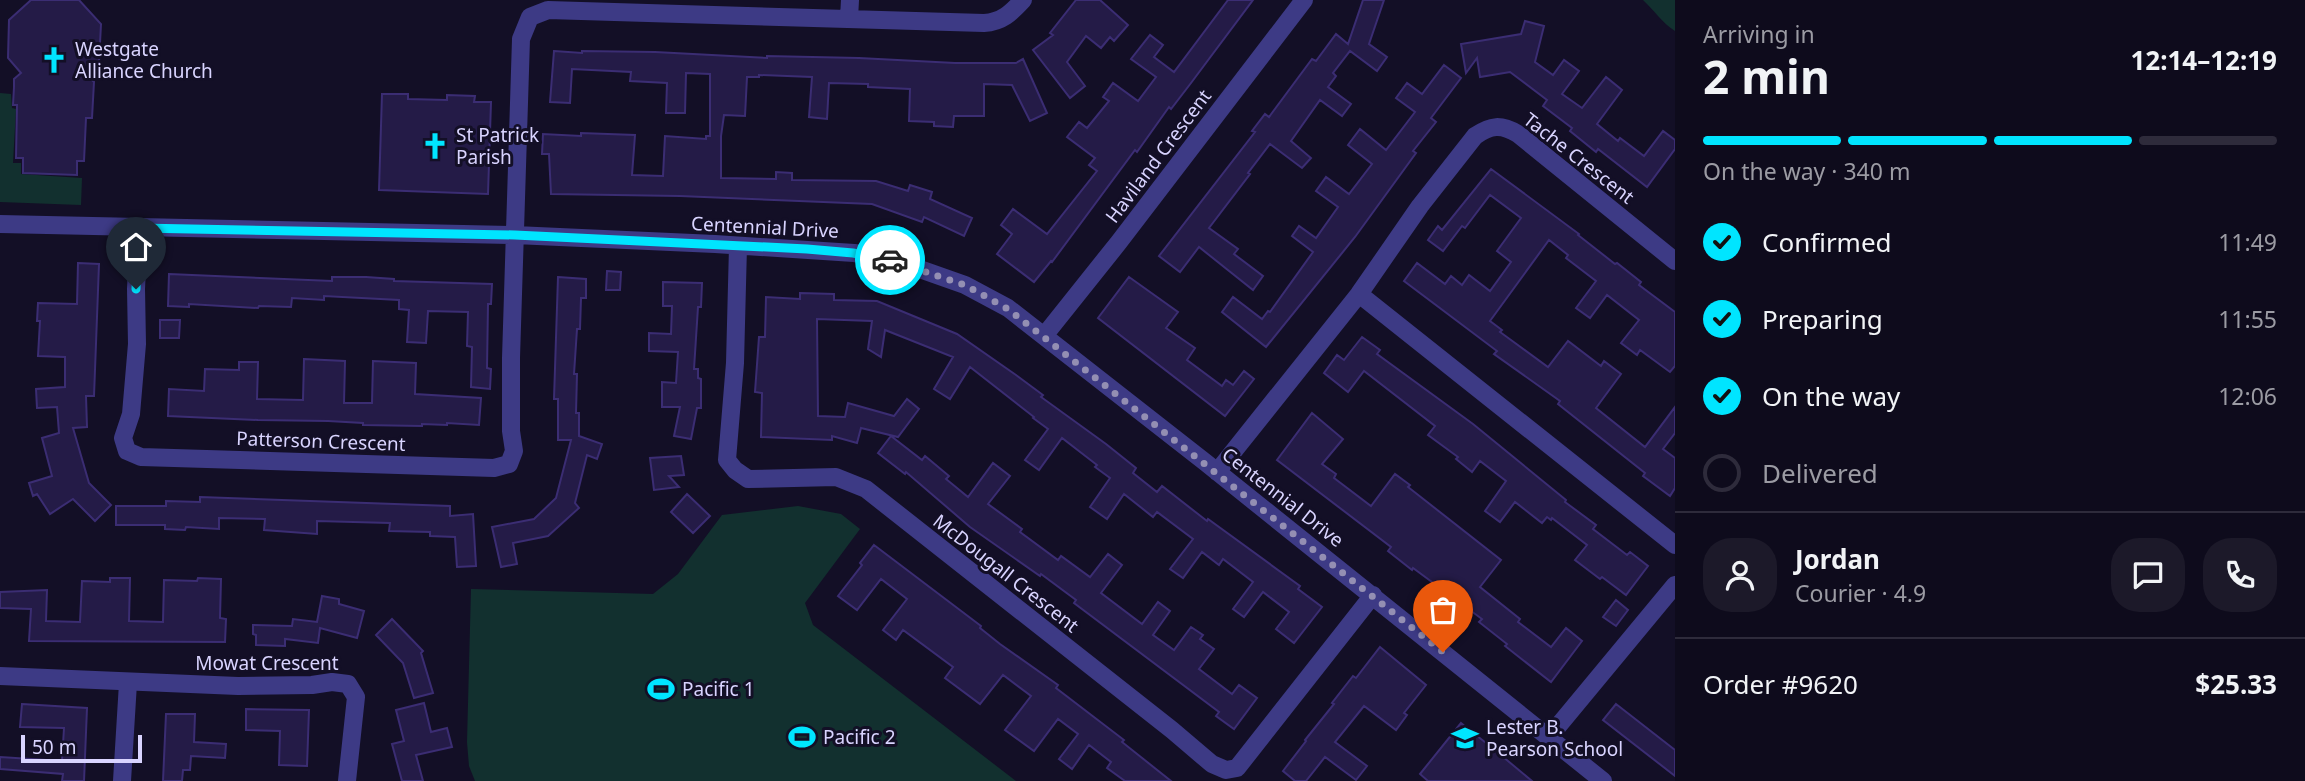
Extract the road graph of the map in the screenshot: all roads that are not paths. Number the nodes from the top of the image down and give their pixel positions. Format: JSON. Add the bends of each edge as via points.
{"nodes":[{"id":1,"x":850,"y":0,"type":"edge"},
{"id":2,"x":1023,"y":0,"type":"edge"},
{"id":3,"x":1304,"y":0,"type":"edge"},
{"id":4,"x":626,"y":6,"type":"edge"},
{"id":5,"x":849,"y":19,"type":"junction"},
{"id":6,"x":0,"y":224,"type":"edge"},
{"id":7,"x":139,"y":228,"type":"junction"},
{"id":8,"x":515,"y":235,"type":"junction"},
{"id":9,"x":738,"y":246,"type":"junction"},
{"id":10,"x":1675,"y":261,"type":"edge"},
{"id":11,"x":1359,"y":294,"type":"junction"},
{"id":12,"x":1044,"y":336,"type":"junction"},
{"id":13,"x":1217,"y":472,"type":"junction"},
{"id":14,"x":1675,"y":545,"type":"edge"},
{"id":15,"x":1675,"y":584,"type":"edge"},
{"id":16,"x":1373,"y":596,"type":"junction"},
{"id":17,"x":0,"y":676,"type":"edge"},
{"id":18,"x":128,"y":682,"type":"junction"},
{"id":19,"x":1549,"y":737,"type":"junction"},
{"id":20,"x":122,"y":781,"type":"edge"},
{"id":21,"x":347,"y":781,"type":"edge"},
{"id":22,"x":1603,"y":781,"type":"edge"}],
"edges":[{"from":1,"to":5,"type":"street"},
{"from":2,"to":5,"type":"street","via":[[997,22]]},
{"from":3,"to":12,"type":"street","name":"Haviland Crescent"},
{"from":4,"to":5,"type":"street"},
{"from":4,"to":8,"type":"street","via":[[548,10],[526,23],[521,39]]},
{"from":6,"to":7,"type":"street","name":"Centennial Drive"},
{"from":7,"to":8,"type":"street","name":"Centennial Drive"},
{"from":7,"to":8,"type":"street","name":"Patterson Crescent","via":[[137,344],[131,414],[123,438],[127,451],[141,457],[494,468],[509,464],[514,451]]},
{"from":8,"to":9,"type":"street","name":"Centennial Drive"},
{"from":9,"to":12,"type":"street","name":"Centennial Drive","via":[[853,253],[914,267],[987,296]]},
{"from":9,"to":16,"type":"street","name":"McDougall Crescent","via":[[727,460],[735,470],[748,479],[761,480],[836,477],[866,489],[1212,764],[1226,770],[1237,768]]},
{"from":10,"to":11,"type":"street","name":"Tache Crescent","via":[[1518,134],[1496,126],[1475,136]]},
{"from":11,"to":13,"type":"street","name":"Tache Crescent"},
{"from":11,"to":14,"type":"street"},
{"from":12,"to":13,"type":"street","name":"Centennial Drive"},
{"from":13,"to":16,"type":"street","name":"Centennial Drive"},
{"from":15,"to":19,"type":"street"},
{"from":16,"to":19,"type":"street","name":"Centennial Drive"},
{"from":17,"to":18,"type":"street","name":"Mowat Crescent"},
{"from":18,"to":20,"type":"street"},
{"from":18,"to":21,"type":"street","name":"Mowat Crescent","via":[[348,684],[356,697]]},
{"from":19,"to":22,"type":"street","name":"Centennial Drive"}]}
